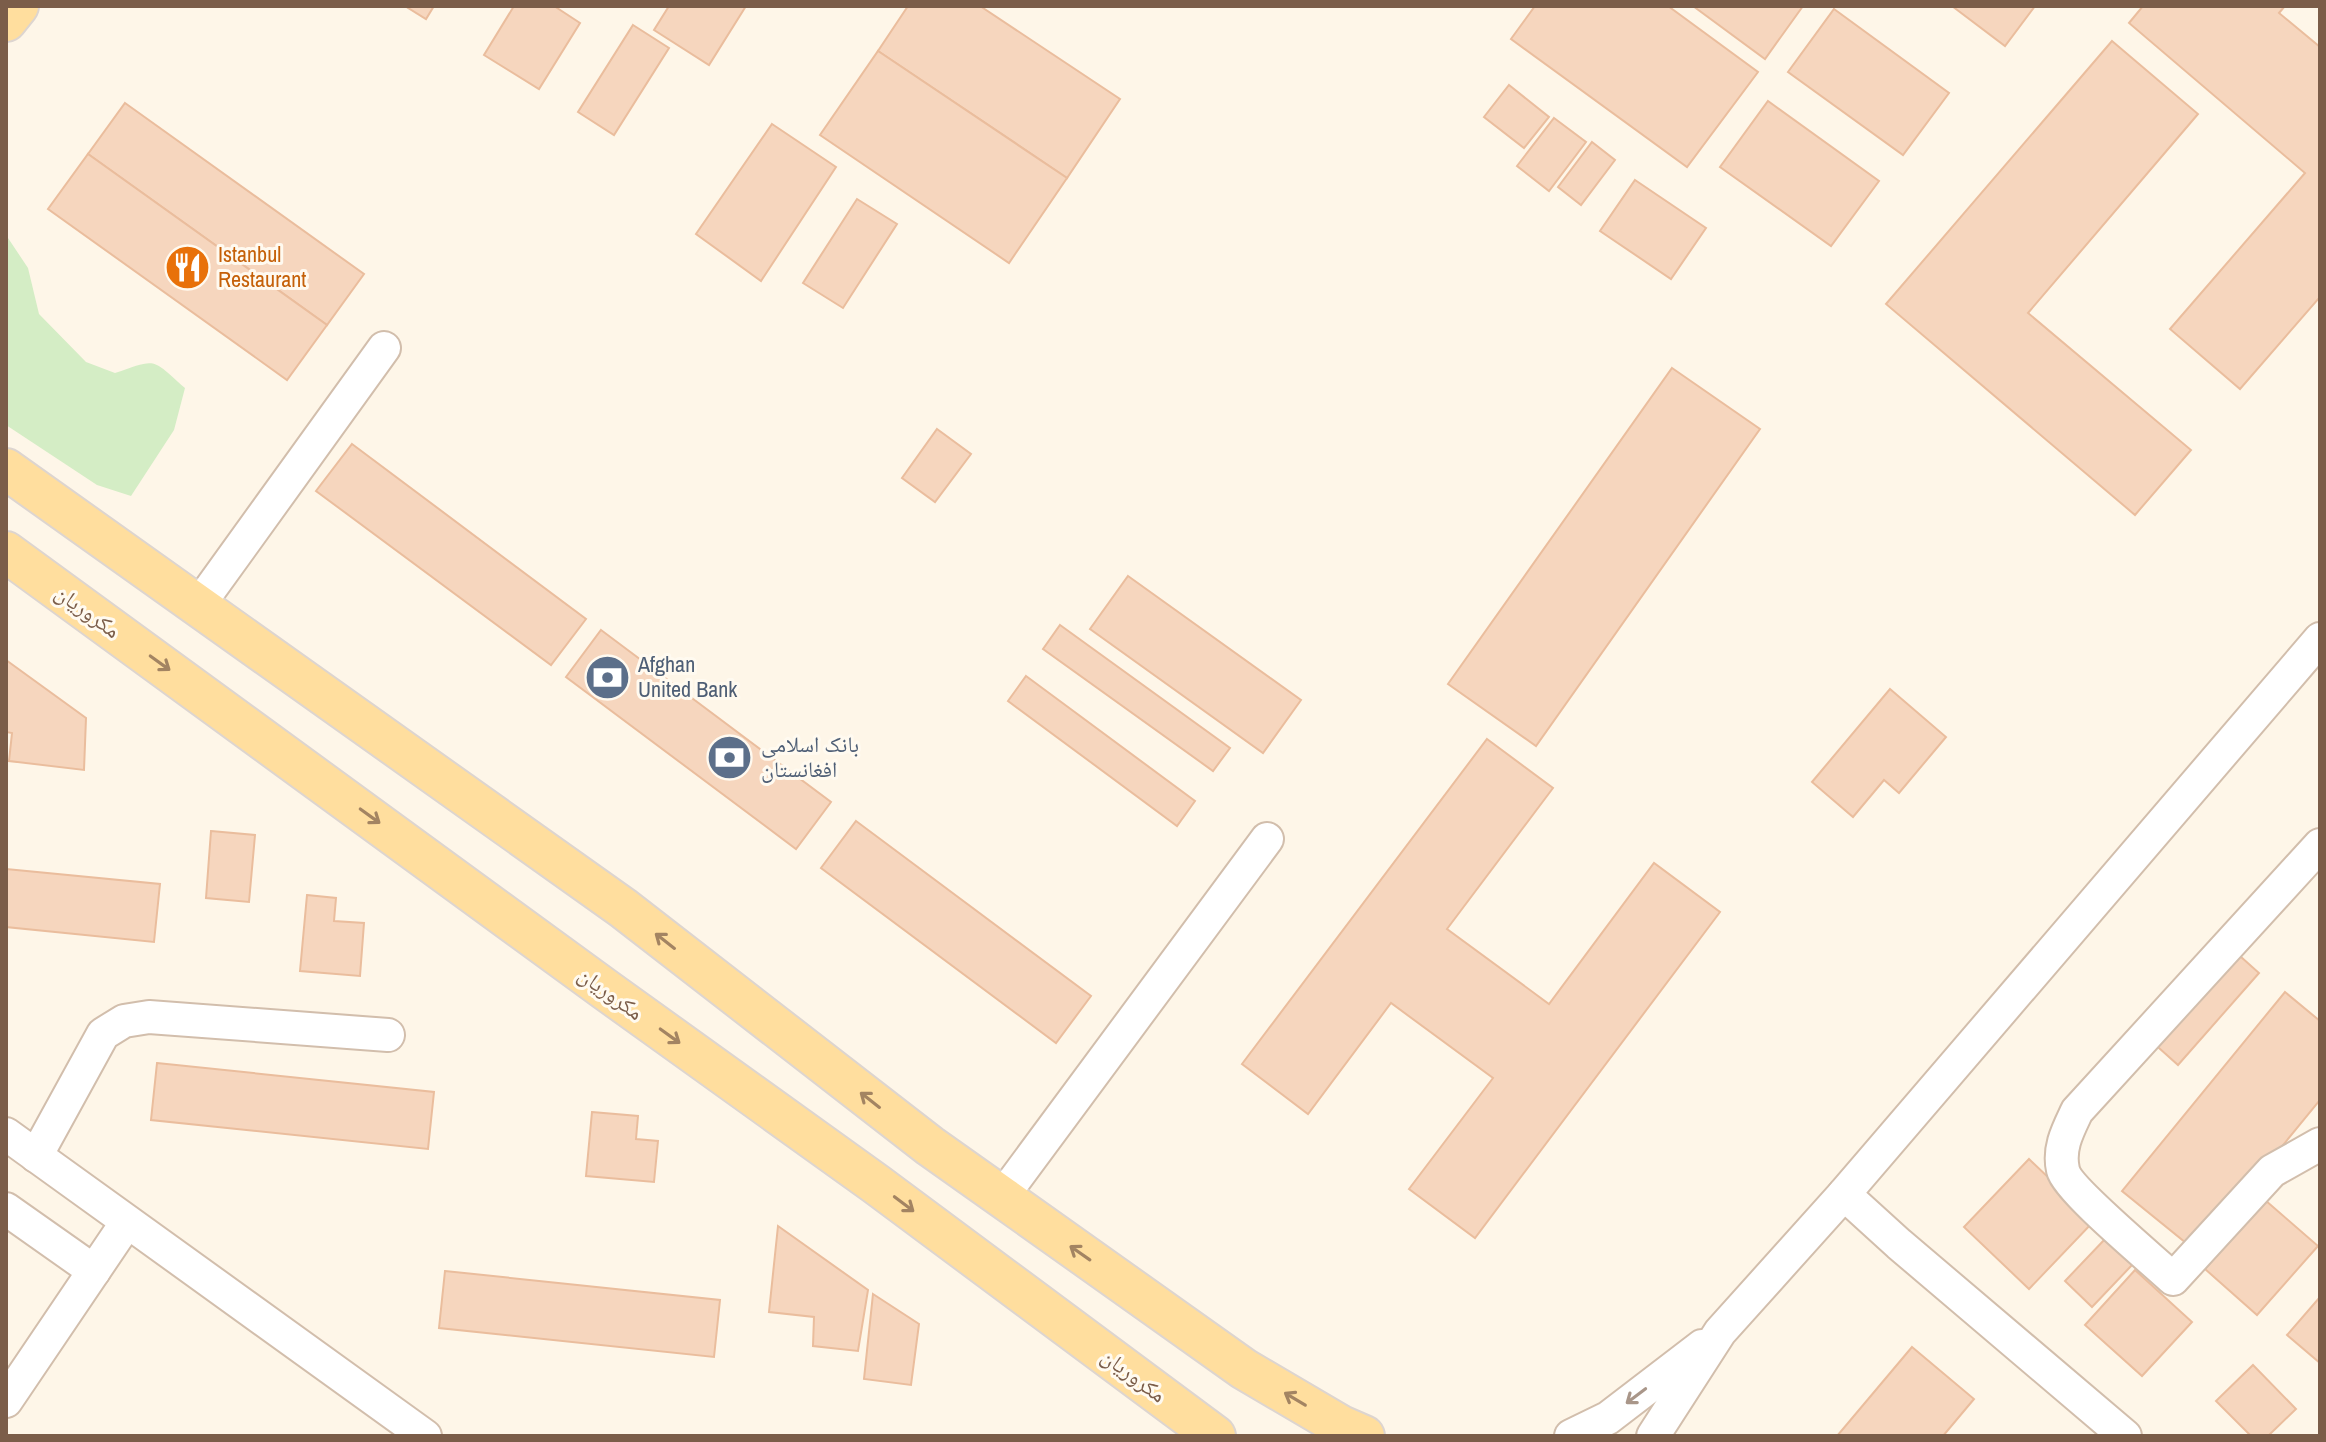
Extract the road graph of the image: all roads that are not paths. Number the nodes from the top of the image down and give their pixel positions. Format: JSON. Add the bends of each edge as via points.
{"nodes":[{"id":1,"x":18,"y":6,"type":"edge"},
{"id":2,"x":6,"y":21,"type":"edge"},
{"id":3,"x":384,"y":348,"type":"dead end"},
{"id":4,"x":6,"y":469,"type":"edge"},
{"id":5,"x":6,"y":552,"type":"edge"},
{"id":6,"x":198,"y":606,"type":"junction"},
{"id":7,"x":2320,"y":639,"type":"edge"},
{"id":8,"x":1267,"y":839,"type":"dead end"},
{"id":9,"x":2320,"y":845,"type":"edge"},
{"id":10,"x":388,"y":1035,"type":"dead end"},
{"id":11,"x":6,"y":1134,"type":"edge"},
{"id":12,"x":2320,"y":1144,"type":"edge"},
{"id":13,"x":36,"y":1156,"type":"junction"},
{"id":14,"x":1844,"y":1194,"type":"junction"},
{"id":15,"x":1002,"y":1197,"type":"junction"},
{"id":16,"x":6,"y":1209,"type":"edge"},
{"id":17,"x":127,"y":1222,"type":"junction"},
{"id":18,"x":94,"y":1271,"type":"junction"},
{"id":19,"x":1720,"y":1332,"type":"junction"},
{"id":20,"x":6,"y":1401,"type":"edge"},
{"id":21,"x":425,"y":1436,"type":"edge"},
{"id":22,"x":1215,"y":1436,"type":"edge"},
{"id":23,"x":1364,"y":1436,"type":"edge"},
{"id":24,"x":1571,"y":1436,"type":"edge"},
{"id":25,"x":1653,"y":1436,"type":"edge"},
{"id":26,"x":2125,"y":1436,"type":"edge"}],
"edges":[{"from":1,"to":2,"type":"main road"},
{"from":3,"to":6,"type":"street"},
{"from":4,"to":6,"type":"main road"},
{"from":5,"to":22,"type":"main road","name":"مکروریان","one_way":true},
{"from":15,"to":6,"type":"main road","one_way":true,"via":[[623,908]]},
{"from":7,"to":14,"type":"street"},
{"from":8,"to":15,"type":"street"},
{"from":9,"to":12,"type":"street","via":[[2077,1111],[2061,1146],[2063,1173],[2080,1194],[2173,1279],[2272,1171]]},
{"from":10,"to":13,"type":"street","via":[[149,1017],[124,1021],[103,1034]]},
{"from":11,"to":13,"type":"street"},
{"from":13,"to":17,"type":"street"},
{"from":14,"to":19,"type":"street"},
{"from":14,"to":26,"type":"street"},
{"from":23,"to":15,"type":"main road","one_way":true,"via":[[1244,1369]]},
{"from":16,"to":18,"type":"street"},
{"from":17,"to":18,"type":"street"},
{"from":17,"to":21,"type":"street"},
{"from":18,"to":20,"type":"street"},
{"from":19,"to":24,"type":"street","one_way":true,"via":[[1608,1418]]},
{"from":19,"to":25,"type":"street"}]}
